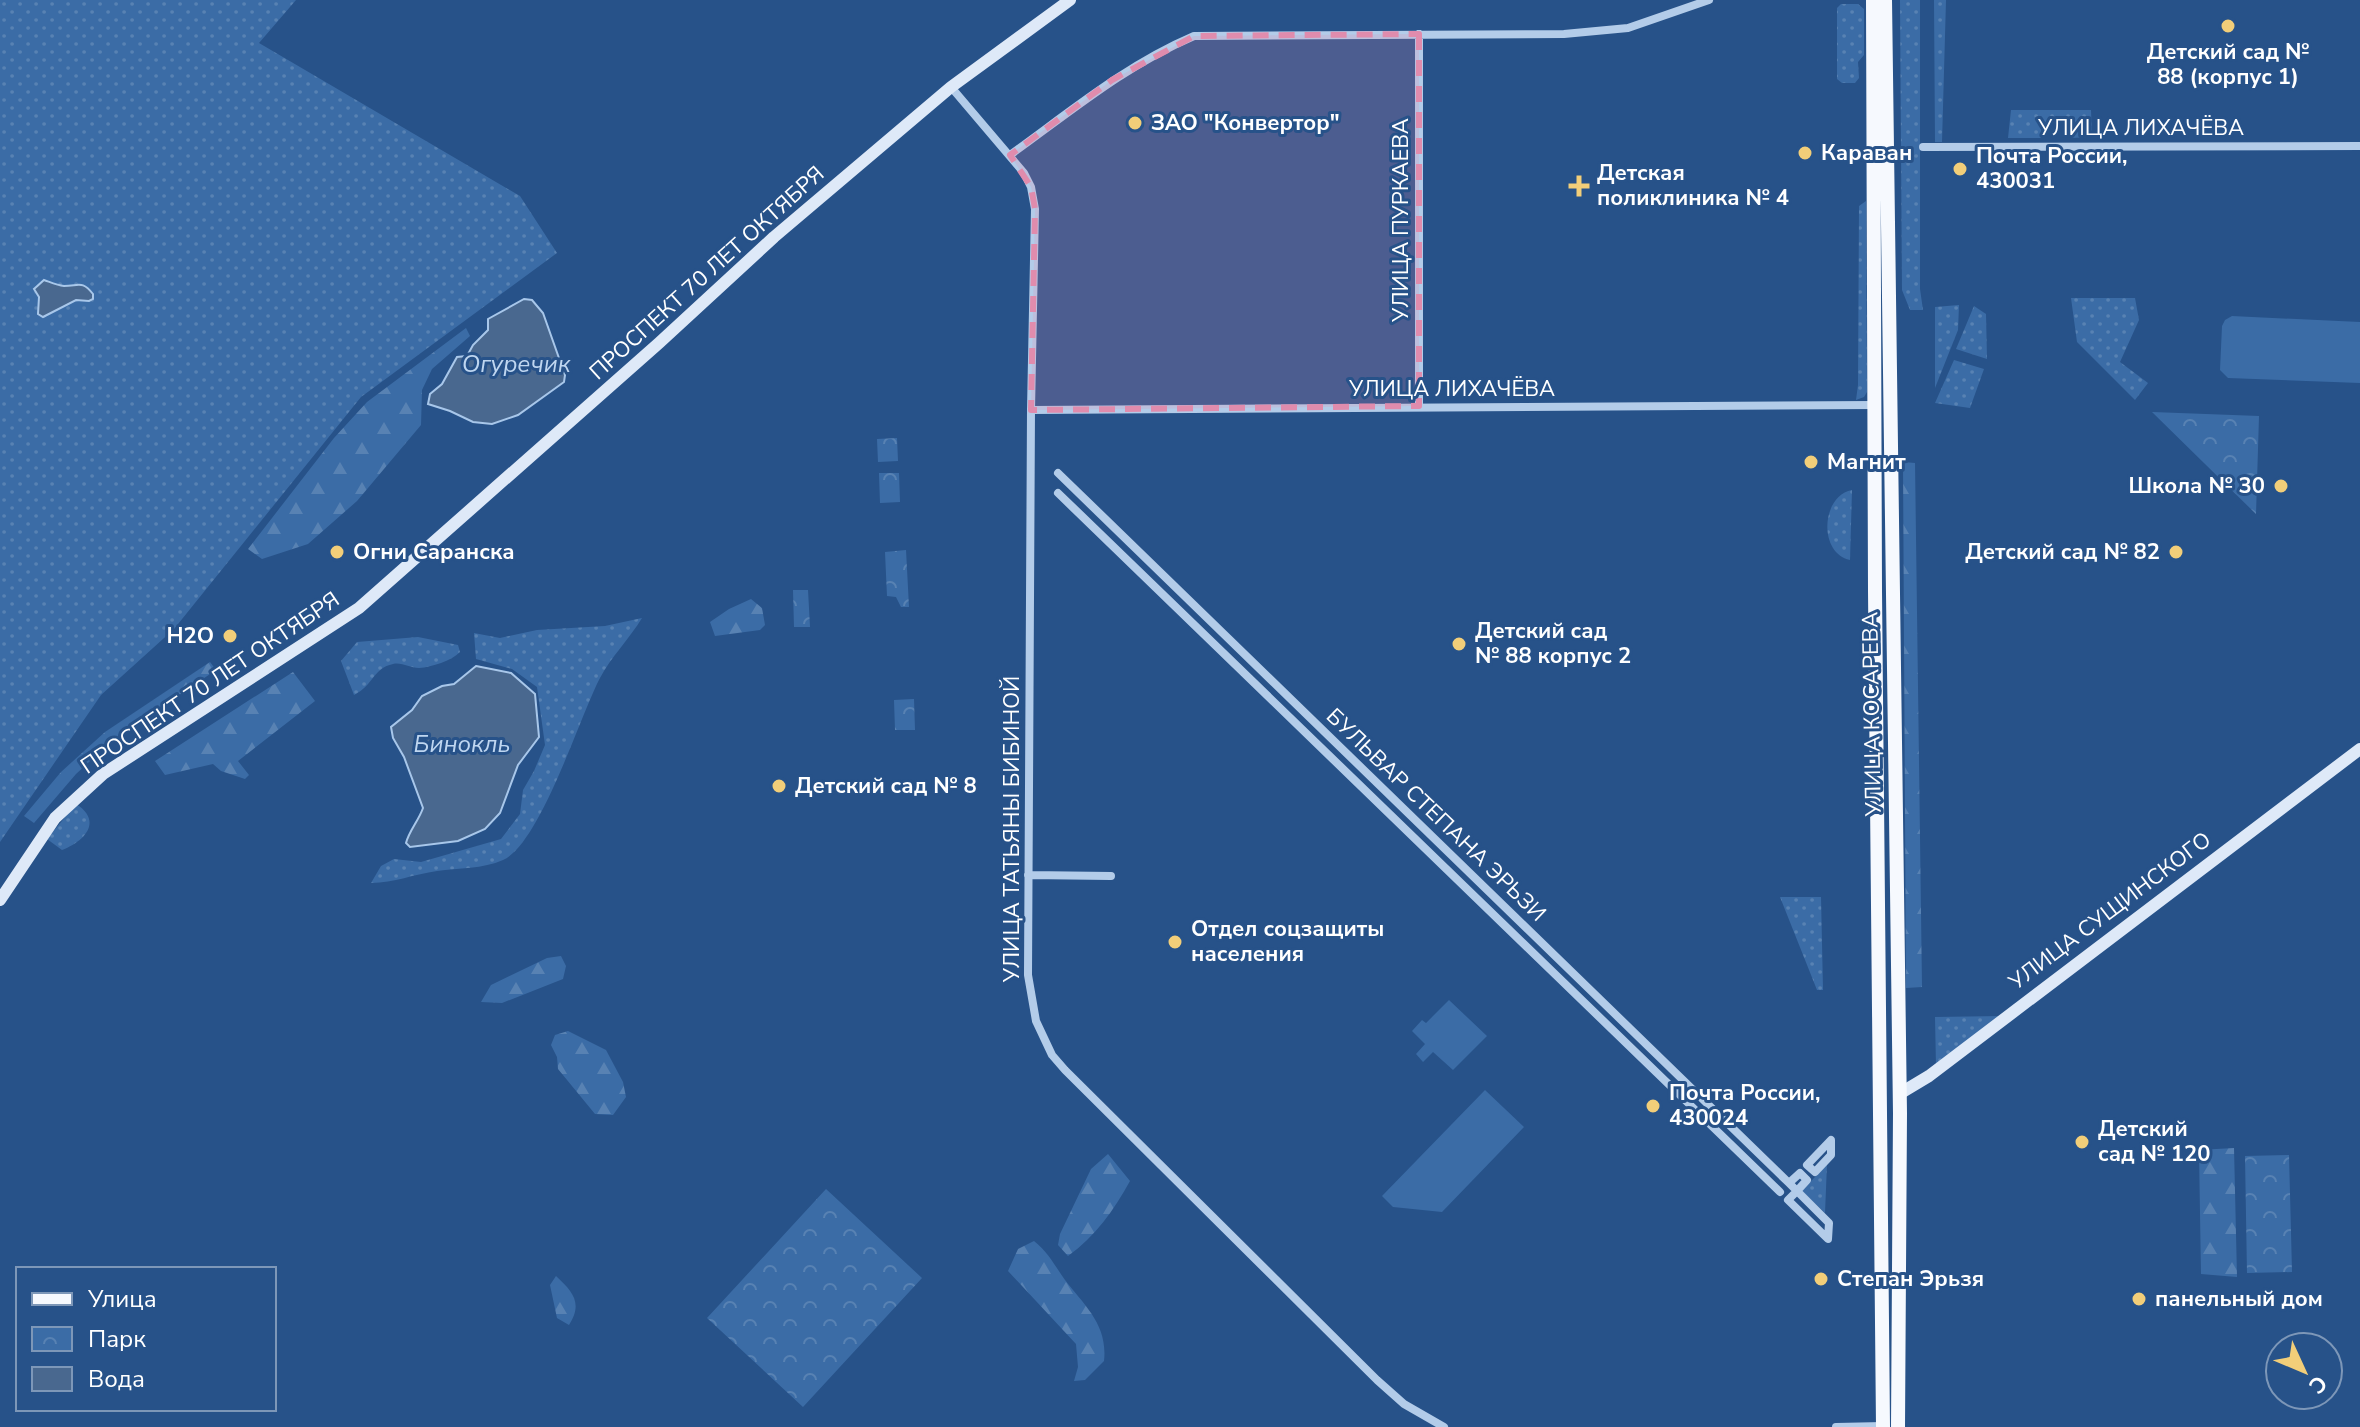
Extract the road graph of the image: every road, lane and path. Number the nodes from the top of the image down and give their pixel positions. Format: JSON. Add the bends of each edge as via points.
{"nodes":[{"id":1,"x":1070,"y":0,"type":"edge"},
{"id":2,"x":1709,"y":0,"type":"edge"},
{"id":3,"x":1873,"y":0,"type":"edge"},
{"id":4,"x":1885,"y":0,"type":"edge"},
{"id":5,"x":1419,"y":34,"type":"junction"},
{"id":6,"x":951,"y":87,"type":"junction"},
{"id":7,"x":2360,"y":146,"type":"edge"},
{"id":8,"x":1923,"y":147,"type":"dead end"},
{"id":9,"x":1010,"y":155,"type":"junction"},
{"id":10,"x":1874,"y":405,"type":"junction"},
{"id":11,"x":1890,"y":405,"type":"junction"},
{"id":12,"x":1419,"y":406,"type":"junction"},
{"id":13,"x":1031,"y":410,"type":"junction"},
{"id":14,"x":1058,"y":473,"type":"dead end"},
{"id":15,"x":1058,"y":493,"type":"dead end"},
{"id":16,"x":2360,"y":749,"type":"edge"},
{"id":17,"x":1028,"y":875,"type":"junction"},
{"id":18,"x":1111,"y":876,"type":"dead end"},
{"id":19,"x":0,"y":900,"type":"edge"},
{"id":20,"x":1899,"y":1094,"type":"junction"},
{"id":21,"x":1880,"y":1095,"type":"junction"},
{"id":22,"x":1789,"y":1183,"type":"junction"},
{"id":23,"x":1797,"y":1191,"type":"junction"},
{"id":24,"x":1780,"y":1192,"type":"dead end"},
{"id":25,"x":1890,"y":1426,"type":"edge"},
{"id":26,"x":1444,"y":1427,"type":"edge"},
{"id":27,"x":1836,"y":1427,"type":"edge"}],
"edges":[{"from":1,"to":6,"type":"main road","name":"ПРОСПЕКТ 70 ЛЕТ ОКТЯБРЯ"},
{"from":2,"to":5,"type":"street","via":[[1628,28],[1564,34]]},
{"from":3,"to":10,"type":"main road","name":"УЛИЦА КОСАРЕВА"},
{"from":4,"to":11,"type":"main road","name":"УЛИЦА КОСАРЕВА"},
{"from":5,"to":9,"type":"street","via":[[1194,36],[1112,80]]},
{"from":5,"to":12,"type":"street","name":"УЛИЦА ПУРКАЕВА"},
{"from":6,"to":9,"type":"street","name":"УЛИЦА ТАТЬЯНЫ БИБИНОЙ"},
{"from":6,"to":19,"type":"main road","name":"ПРОСПЕКТ 70 ЛЕТ ОКТЯБРЯ","via":[[774,237],[379,592],[103,774],[55,818]]},
{"from":7,"to":8,"type":"street","name":"УЛИЦА ЛИХАЧЁВА"},
{"from":9,"to":13,"type":"street","name":"УЛИЦА ТАТЬЯНЫ БИБИНОЙ","via":[[1031,187],[1035,209]]},
{"from":10,"to":11,"type":"main road"},
{"from":10,"to":12,"type":"street","name":"УЛИЦА ЛИХАЧЁВА"},
{"from":10,"to":21,"type":"main road","name":"УЛИЦА КОСАРЕВА"},
{"from":11,"to":20,"type":"main road","name":"УЛИЦА КОСАРЕВА"},
{"from":12,"to":13,"type":"street","name":"УЛИЦА ЛИХАЧЁВА"},
{"from":13,"to":17,"type":"street","name":"УЛИЦА ТАТЬЯНЫ БИБИНОЙ"},
{"from":14,"to":22,"type":"street","name":"БУЛЬВАР СТЕПАНА ЭРЬЗИ"},
{"from":15,"to":24,"type":"street","name":"БУЛЬВАР СТЕПАНА ЭРЬЗИ"},
{"from":16,"to":20,"type":"main road","name":"УЛИЦА СУЩИНСКОГО"},
{"from":17,"to":18,"type":"street"},
{"from":17,"to":26,"type":"street","name":"УЛИЦА ТАТЬЯНЫ БИБИНОЙ","via":[[1031,1002],[1052,1055],[1377,1380],[1404,1404]]},
{"from":20,"to":21,"type":"main road","name":"УЛИЦА СУЩИНСКОГО"},
{"from":20,"to":25,"type":"main road","name":"УЛИЦА КОСАРЕВА"},
{"from":21,"to":25,"type":"main road","name":"УЛИЦА КОСАРЕВА"},
{"from":22,"to":23,"type":"street"},
{"from":22,"to":23,"type":"street","via":[[1800,1173],[1807,1180]]},
{"from":23,"to":23,"type":"street","via":[[1788,1200],[1828,1239],[1829,1223]]},
{"from":25,"to":27,"type":"street"}]}
